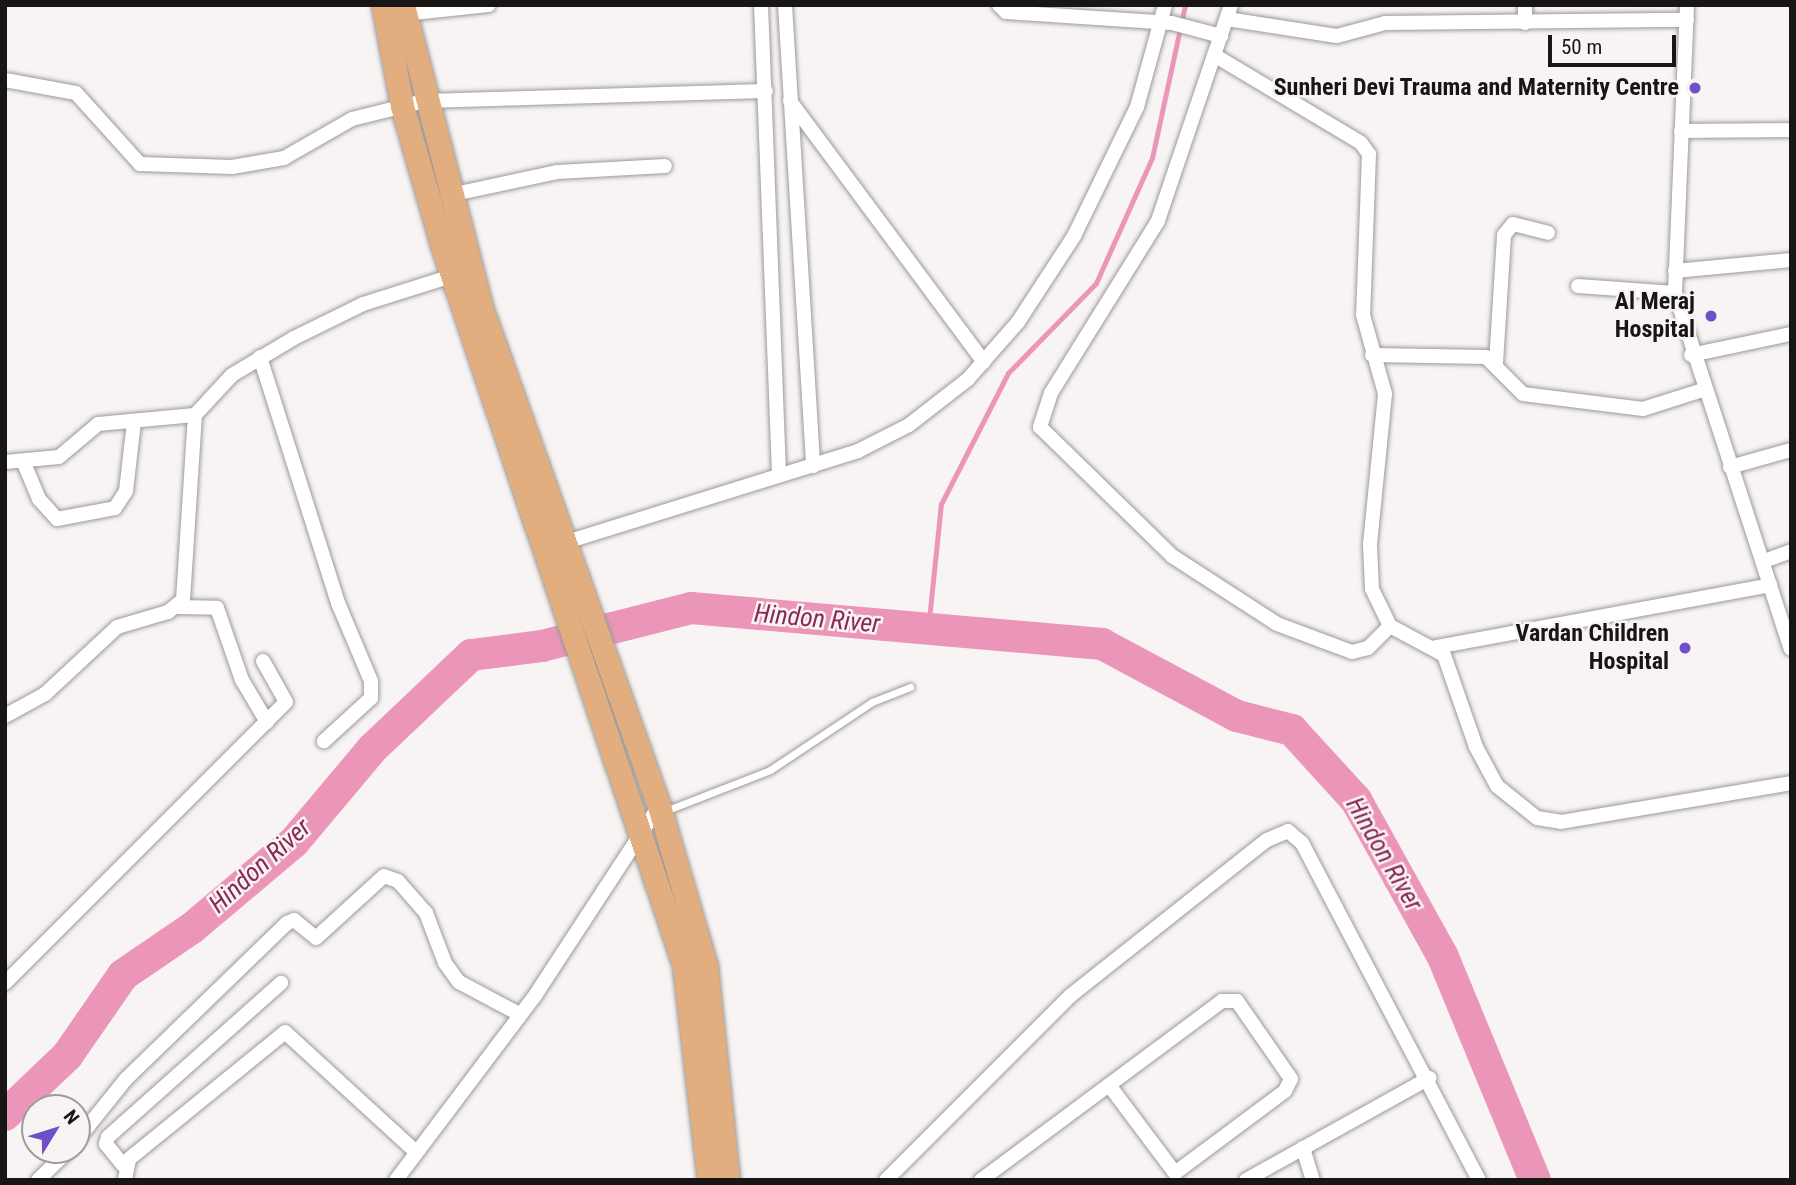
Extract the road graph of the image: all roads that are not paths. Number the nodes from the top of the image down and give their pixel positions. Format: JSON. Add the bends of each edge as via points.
{"nodes":[{"id":1,"x":489,"y":5,"type":"edge"},
{"id":2,"x":761,"y":5,"type":"edge"},
{"id":3,"x":785,"y":5,"type":"edge"},
{"id":4,"x":999,"y":5,"type":"edge"},
{"id":5,"x":1165,"y":5,"type":"edge"},
{"id":6,"x":1525,"y":5,"type":"edge"},
{"id":7,"x":397,"y":8,"type":"edge"},
{"id":8,"x":1229,"y":12,"type":"edge"},
{"id":9,"x":1687,"y":13,"type":"edge"},
{"id":10,"x":1166,"y":23,"type":"junction"},
{"id":11,"x":1525,"y":23,"type":"junction"},
{"id":12,"x":1215,"y":34,"type":"junction"},
{"id":13,"x":1214,"y":55,"type":"junction"},
{"id":14,"x":5,"y":79,"type":"edge"},
{"id":15,"x":766,"y":91,"type":"junction"},
{"id":16,"x":789,"y":100,"type":"junction"},
{"id":17,"x":413,"y":103,"type":"junction"},
{"id":18,"x":1791,"y":130,"type":"edge"},
{"id":19,"x":1681,"y":131,"type":"junction"},
{"id":20,"x":665,"y":166,"type":"dead end"},
{"id":21,"x":450,"y":195,"type":"junction"},
{"id":22,"x":1548,"y":233,"type":"dead end"},
{"id":23,"x":1791,"y":260,"type":"edge"},
{"id":24,"x":1675,"y":271,"type":"junction"},
{"id":25,"x":452,"y":276,"type":"junction"},
{"id":26,"x":1578,"y":286,"type":"dead end"},
{"id":27,"x":1675,"y":293,"type":"junction"},
{"id":28,"x":1791,"y":334,"type":"edge"},
{"id":29,"x":483,"y":337,"type":"junction"},
{"id":30,"x":1372,"y":355,"type":"junction"},
{"id":31,"x":1691,"y":355,"type":"junction"},
{"id":32,"x":260,"y":357,"type":"junction"},
{"id":33,"x":984,"y":362,"type":"junction"},
{"id":34,"x":1496,"y":363,"type":"junction"},
{"id":35,"x":1703,"y":390,"type":"junction"},
{"id":36,"x":195,"y":415,"type":"junction"},
{"id":37,"x":134,"y":422,"type":"junction"},
{"id":38,"x":1791,"y":450,"type":"edge"},
{"id":39,"x":23,"y":461,"type":"junction"},
{"id":40,"x":5,"y":462,"type":"edge"},
{"id":41,"x":1730,"y":467,"type":"junction"},
{"id":42,"x":795,"y":471,"type":"junction"},
{"id":43,"x":559,"y":549,"type":"junction"},
{"id":44,"x":1791,"y":551,"type":"edge"},
{"id":45,"x":1763,"y":561,"type":"junction"},
{"id":46,"x":1770,"y":586,"type":"junction"},
{"id":47,"x":178,"y":607,"type":"junction"},
{"id":48,"x":1785,"y":610,"type":"edge"},
{"id":49,"x":1390,"y":625,"type":"junction"},
{"id":50,"x":1436,"y":647,"type":"junction"},
{"id":51,"x":1791,"y":649,"type":"edge"},
{"id":52,"x":263,"y":661,"type":"dead end"},
{"id":53,"x":910,"y":687,"type":"dead end"},
{"id":54,"x":5,"y":716,"type":"edge"},
{"id":55,"x":614,"y":717,"type":"junction"},
{"id":56,"x":267,"y":722,"type":"junction"},
{"id":57,"x":324,"y":741,"type":"dead end"},
{"id":58,"x":1791,"y":783,"type":"edge"},
{"id":59,"x":660,"y":810,"type":"junction"},
{"id":60,"x":642,"y":831,"type":"junction"},
{"id":61,"x":668,"y":876,"type":"junction"},
{"id":62,"x":5,"y":961,"type":"edge"},
{"id":63,"x":10,"y":979,"type":"edge"},
{"id":64,"x":281,"y":983,"type":"dead end"},
{"id":65,"x":519,"y":1014,"type":"junction"},
{"id":66,"x":1429,"y":1078,"type":"junction"},
{"id":67,"x":1109,"y":1085,"type":"junction"},
{"id":68,"x":91,"y":1123,"type":"edge"},
{"id":69,"x":1303,"y":1148,"type":"junction"},
{"id":70,"x":416,"y":1152,"type":"junction"},
{"id":71,"x":55,"y":1164,"type":"edge"},
{"id":72,"x":125,"y":1176,"type":"edge"},
{"id":73,"x":38,"y":1180,"type":"edge"},
{"id":74,"x":396,"y":1180,"type":"edge"},
{"id":75,"x":709,"y":1180,"type":"edge"},
{"id":76,"x":728,"y":1180,"type":"edge"},
{"id":77,"x":886,"y":1180,"type":"edge"},
{"id":78,"x":981,"y":1180,"type":"edge"},
{"id":79,"x":1246,"y":1180,"type":"edge"},
{"id":80,"x":1313,"y":1180,"type":"edge"},
{"id":81,"x":1479,"y":1180,"type":"edge"}],
"edges":[{"from":1,"to":7,"type":"street"},
{"from":2,"to":15,"type":"street"},
{"from":3,"to":16,"type":"street"},
{"from":4,"to":10,"type":"street","via":[[1006,12]]},
{"from":5,"to":10,"type":"street"},
{"from":6,"to":11,"type":"street"},
{"from":7,"to":17,"type":"main road"},
{"from":8,"to":11,"type":"street","via":[[1337,36],[1385,23]]},
{"from":8,"to":12,"type":"street"},
{"from":9,"to":11,"type":"street"},
{"from":9,"to":19,"type":"street"},
{"from":10,"to":12,"type":"street"},
{"from":10,"to":33,"type":"street","via":[[1137,107],[1080,225],[1048,281]]},
{"from":12,"to":13,"type":"street"},
{"from":13,"to":30,"type":"street","via":[[1361,143],[1369,154],[1363,315]]},
{"from":13,"to":49,"type":"street","via":[[1158,221],[1051,393],[1040,427],[1172,556],[1276,624],[1353,652],[1368,648]]},
{"from":14,"to":17,"type":"street","via":[[76,93],[131,158],[150,165],[260,164],[303,150],[352,119]]},
{"from":15,"to":17,"type":"street"},
{"from":15,"to":42,"type":"street"},
{"from":16,"to":33,"type":"street"},
{"from":16,"to":42,"type":"street"},
{"from":17,"to":21,"type":"main road"},
{"from":17,"to":25,"type":"main road"},
{"from":18,"to":19,"type":"street"},
{"from":19,"to":24,"type":"street"},
{"from":20,"to":21,"type":"street","via":[[557,172]]},
{"from":21,"to":29,"type":"main road"},
{"from":22,"to":34,"type":"street","via":[[1513,224],[1504,235]]},
{"from":23,"to":24,"type":"street"},
{"from":24,"to":27,"type":"street"},
{"from":25,"to":29,"type":"main road"},
{"from":25,"to":32,"type":"street","via":[[363,304]]},
{"from":26,"to":27,"type":"street"},
{"from":27,"to":31,"type":"street"},
{"from":28,"to":31,"type":"street"},
{"from":29,"to":43,"type":"main road"},
{"from":30,"to":34,"type":"street","via":[[1486,357]]},
{"from":30,"to":49,"type":"street","via":[[1385,394],[1370,545],[1372,589]]},
{"from":31,"to":35,"type":"street"},
{"from":32,"to":36,"type":"street","via":[[232,374]]},
{"from":32,"to":57,"type":"street","via":[[338,603],[371,681],[371,698]]},
{"from":33,"to":42,"type":"street","via":[[909,425]]},
{"from":34,"to":35,"type":"street","via":[[1513,389],[1558,399],[1643,409]]},
{"from":35,"to":41,"type":"street"},
{"from":36,"to":37,"type":"street"},
{"from":36,"to":47,"type":"street","via":[[187,567]]},
{"from":37,"to":39,"type":"street","via":[[97,424],[59,457]]},
{"from":37,"to":39,"type":"street","via":[[126,491],[115,508],[57,519],[38,499]]},
{"from":38,"to":41,"type":"street"},
{"from":39,"to":40,"type":"street"},
{"from":41,"to":45,"type":"street"},
{"from":42,"to":43,"type":"street"},
{"from":43,"to":55,"type":"main road"},
{"from":44,"to":45,"type":"street"},
{"from":45,"to":46,"type":"street"},
{"from":46,"to":48,"type":"street"},
{"from":46,"to":50,"type":"street"},
{"from":47,"to":54,"type":"street","via":[[117,627],[45,694]]},
{"from":47,"to":56,"type":"street","via":[[210,606],[221,613],[242,680]]},
{"from":48,"to":51,"type":"street"},
{"from":49,"to":50,"type":"street"},
{"from":50,"to":58,"type":"street","via":[[1485,766],[1497,786],[1537,818],[1561,822],[1637,813]]},
{"from":52,"to":56,"type":"street","via":[[286,696]]},
{"from":53,"to":59,"type":"lane","via":[[872,702],[782,763]]},
{"from":55,"to":59,"type":"main road"},
{"from":55,"to":60,"type":"main road"},
{"from":56,"to":63,"type":"street"},
{"from":59,"to":60,"type":"street"},
{"from":59,"to":61,"type":"main road"},
{"from":60,"to":61,"type":"main road"},
{"from":60,"to":65,"type":"street"},
{"from":61,"to":75,"type":"main road","via":[[684,965]]},
{"from":61,"to":76,"type":"main road","via":[[706,967]]},
{"from":62,"to":63,"type":"street"},
{"from":64,"to":72,"type":"street","via":[[108,1137],[106,1144]]},
{"from":65,"to":68,"type":"street","via":[[459,982],[445,963],[426,913],[398,881],[384,876],[316,938],[294,920],[287,923],[126,1079]]},
{"from":65,"to":70,"type":"street"},
{"from":66,"to":69,"type":"street"},
{"from":66,"to":77,"type":"street","via":[[1302,843],[1279,832],[1070,996]]},
{"from":66,"to":81,"type":"street"},
{"from":67,"to":67,"type":"street","via":[[1230,999],[1291,1079],[1285,1091],[1175,1173],[1163,1165]]},
{"from":67,"to":78,"type":"street"},
{"from":69,"to":79,"type":"street"},
{"from":69,"to":80,"type":"street"},
{"from":70,"to":72,"type":"street","via":[[285,1032]]},
{"from":70,"to":74,"type":"street"},
{"from":71,"to":73,"type":"street"}]}
